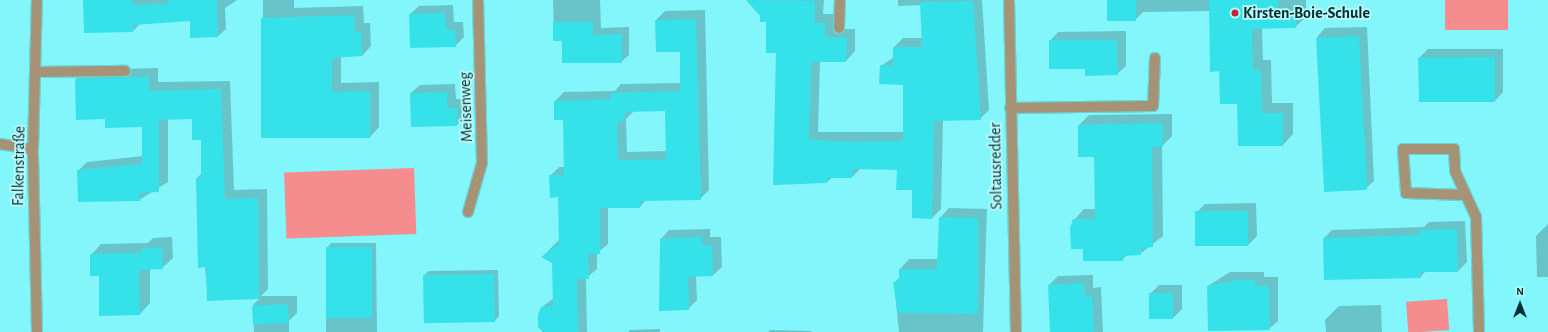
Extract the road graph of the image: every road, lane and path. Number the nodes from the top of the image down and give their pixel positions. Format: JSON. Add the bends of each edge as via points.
{"nodes":[{"id":1,"x":37,"y":0,"type":"edge"},
{"id":2,"x":478,"y":0,"type":"edge"},
{"id":3,"x":840,"y":0,"type":"edge"},
{"id":4,"x":1009,"y":0,"type":"edge"},
{"id":5,"x":839,"y":28,"type":"dead end"},
{"id":6,"x":1154,"y":58,"type":"dead end"},
{"id":7,"x":125,"y":71,"type":"dead end"},
{"id":8,"x":37,"y":72,"type":"junction"},
{"id":9,"x":1010,"y":108,"type":"junction"},
{"id":10,"x":0,"y":144,"type":"edge"},
{"id":11,"x":33,"y":149,"type":"junction"},
{"id":12,"x":1464,"y":194,"type":"junction"},
{"id":13,"x":468,"y":212,"type":"dead end"},
{"id":14,"x":37,"y":332,"type":"edge"},
{"id":15,"x":1016,"y":332,"type":"edge"},
{"id":16,"x":1479,"y":332,"type":"edge"}],
"edges":[{"from":1,"to":8,"type":"street","name":"Falkenstraße"},
{"from":2,"to":13,"type":"street","name":"Meisenweg","via":[[482,163]]},
{"from":3,"to":5,"type":"street"},
{"from":4,"to":9,"type":"street","name":"Soltausredder"},
{"from":6,"to":9,"type":"street","via":[[1153,106]]},
{"from":7,"to":8,"type":"street"},
{"from":8,"to":11,"type":"street","name":"Falkenstraße"},
{"from":9,"to":15,"type":"street","name":"Soltausredder"},
{"from":10,"to":11,"type":"street"},
{"from":11,"to":14,"type":"street","name":"Falkenstraße"},
{"from":12,"to":12,"type":"street","via":[[1455,171],[1454,149],[1403,149],[1406,193]]},
{"from":12,"to":16,"type":"street","via":[[1476,216]]}]}
